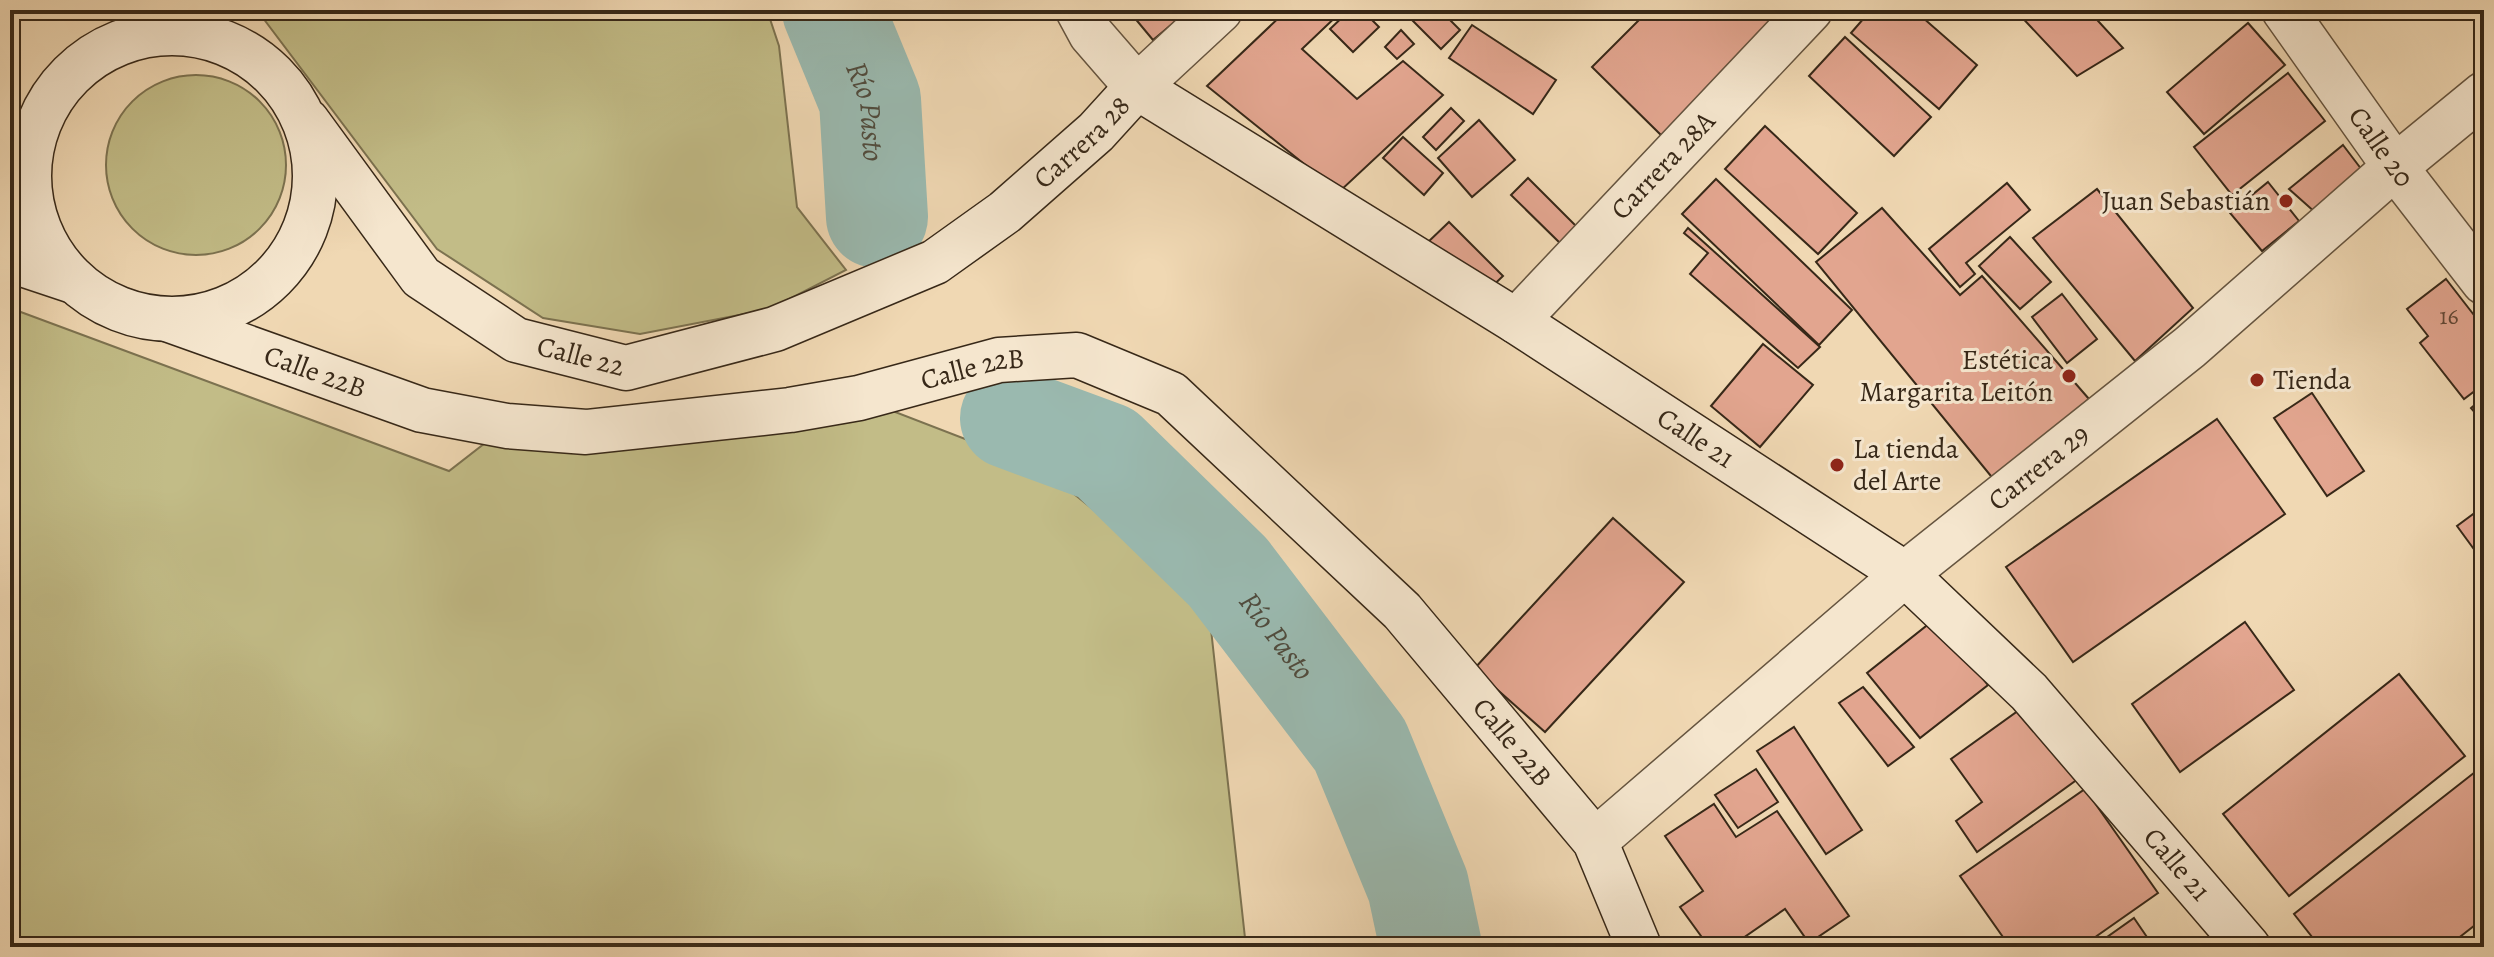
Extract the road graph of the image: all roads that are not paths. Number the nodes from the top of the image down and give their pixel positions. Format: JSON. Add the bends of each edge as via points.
{"nodes":[{"id":1,"x":223,"y":10,"type":"edge"},
{"id":2,"x":1078,"y":10,"type":"edge"},
{"id":3,"x":1220,"y":10,"type":"edge"},
{"id":4,"x":1810,"y":10,"type":"edge"},
{"id":5,"x":2284,"y":10,"type":"edge"},
{"id":6,"x":270,"y":69,"type":"junction"},
{"id":7,"x":1137,"y":87,"type":"junction"},
{"id":8,"x":2484,"y":94,"type":"edge"},
{"id":9,"x":307,"y":121,"type":"junction"},
{"id":10,"x":2395,"y":167,"type":"junction"},
{"id":11,"x":10,"y":260,"type":"edge"},
{"id":12,"x":935,"y":262,"type":"joint"},
{"id":13,"x":73,"y":281,"type":"junction"},
{"id":14,"x":2484,"y":282,"type":"edge"},
{"id":15,"x":170,"y":320,"type":"junction"},
{"id":16,"x":1516,"y":321,"type":"junction"},
{"id":17,"x":1905,"y":574,"type":"junction"},
{"id":18,"x":1595,"y":841,"type":"junction"},
{"id":19,"x":1639,"y":947,"type":"edge"},
{"id":20,"x":2248,"y":947,"type":"edge"}],
"edges":[{"from":1,"to":6,"type":"main road"},
{"from":2,"to":7,"type":"main road","name":"Calle 21","via":[[1091,34]]},
{"from":3,"to":7,"type":"main road","name":"Carrera 28"},
{"from":4,"to":16,"type":"main road","name":"Carrera 28A"},
{"from":5,"to":10,"type":"main road","name":"Calle 20"},
{"from":6,"to":9,"type":"main road","name":"Calle 22"},
{"from":6,"to":13,"type":"main road","via":[[228,42],[179,32],[129,39],[85,61],[51,99],[32,144],[29,194],[43,241]]},
{"from":7,"to":12,"type":"main road","name":"Carrera 28","via":[[1096,132],[1005,212]]},
{"from":7,"to":16,"type":"main road","name":"Calle 21"},
{"from":8,"to":10,"type":"main road","name":"Carrera 29"},
{"from":9,"to":12,"type":"main road","name":"Calle 22","via":[[421,277],[516,340],[626,368],[775,329]]},
{"from":9,"to":15,"type":"main road","via":[[318,176],[307,232],[274,279],[227,310]]},
{"from":10,"to":14,"type":"main road","name":"Calle 20"},
{"from":10,"to":17,"type":"main road","name":"Carrera 29","via":[[2190,347]]},
{"from":11,"to":13,"type":"main road"},
{"from":13,"to":15,"type":"main road","via":[[115,309]]},
{"from":15,"to":18,"type":"main road","name":"Calle 22B","via":[[422,410],[507,426],[586,432],[790,410],[859,398],[999,360],[1077,355],[1171,394],[1402,611]]},
{"from":16,"to":17,"type":"main road","name":"Calle 21"},
{"from":17,"to":18,"type":"main road","name":"Carrera 29"},
{"from":17,"to":20,"type":"main road","name":"Calle 21","via":[[2029,692]]},
{"from":18,"to":19,"type":"main road","name":"Calle 22B"}]}
